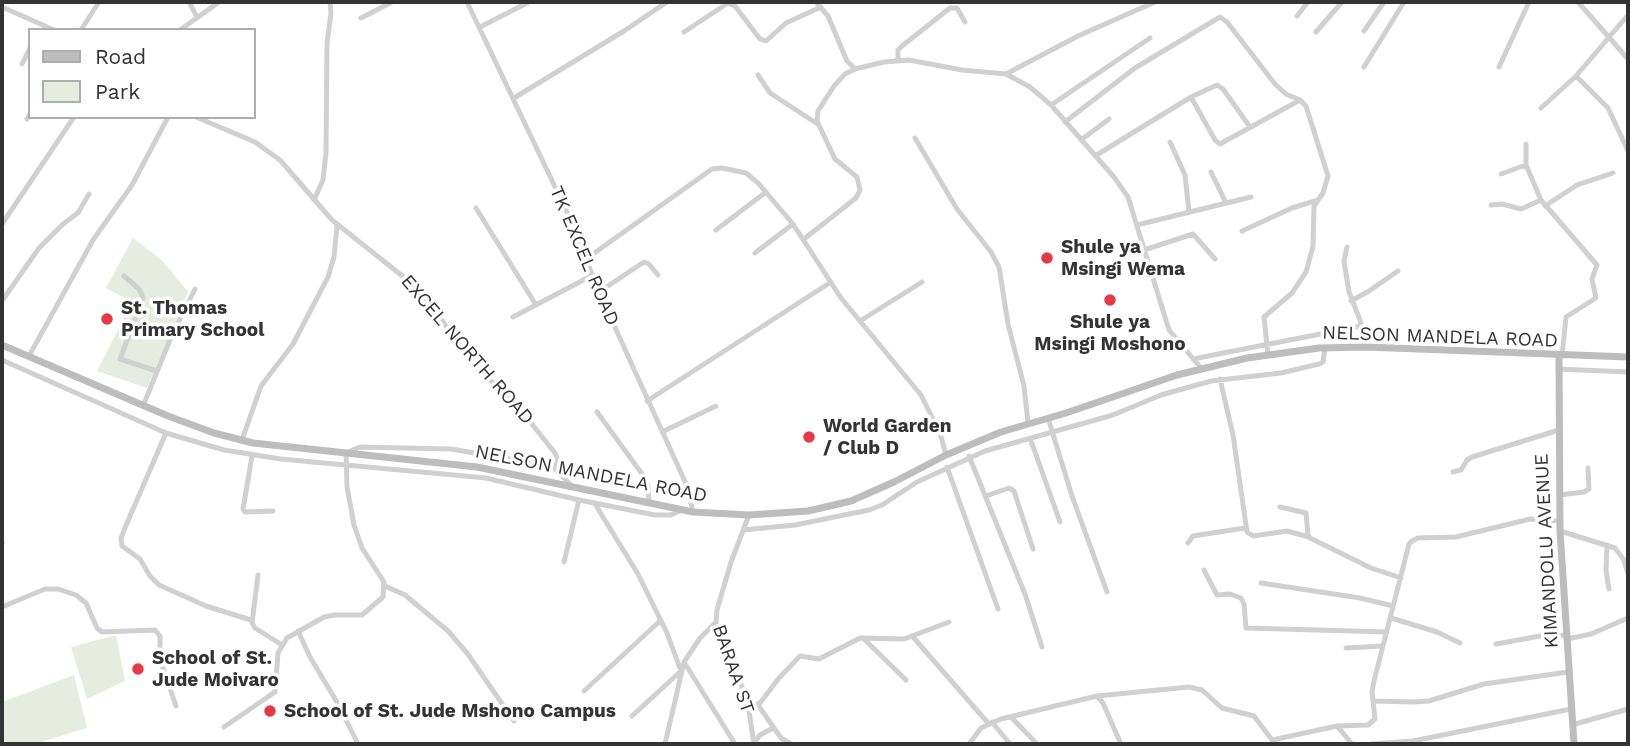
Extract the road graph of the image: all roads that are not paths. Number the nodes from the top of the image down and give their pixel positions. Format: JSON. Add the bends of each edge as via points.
{"nodes":[{"id":1,"x":13,"y":2,"type":"edge"},
{"id":2,"x":99,"y":2,"type":"edge"},
{"id":3,"x":189,"y":2,"type":"edge"},
{"id":4,"x":219,"y":2,"type":"edge"},
{"id":5,"x":330,"y":2,"type":"edge"},
{"id":6,"x":392,"y":2,"type":"edge"},
{"id":7,"x":467,"y":2,"type":"edge"},
{"id":8,"x":529,"y":2,"type":"edge"},
{"id":9,"x":667,"y":2,"type":"edge"},
{"id":10,"x":1155,"y":2,"type":"edge"},
{"id":11,"x":1308,"y":2,"type":"edge"},
{"id":12,"x":1342,"y":2,"type":"edge"},
{"id":13,"x":1384,"y":2,"type":"edge"},
{"id":14,"x":1405,"y":2,"type":"edge"},
{"id":15,"x":1529,"y":2,"type":"edge"},
{"id":16,"x":1578,"y":2,"type":"edge"},
{"id":17,"x":819,"y":4,"type":"edge"},
{"id":18,"x":2,"y":7,"type":"edge"},
{"id":19,"x":9,"y":10,"type":"junction"},
{"id":20,"x":1628,"y":15,"type":"edge"},
{"id":21,"x":1297,"y":16,"type":"dead end"},
{"id":22,"x":197,"y":17,"type":"junction"},
{"id":23,"x":361,"y":18,"type":"dead end"},
{"id":24,"x":965,"y":22,"type":"dead end"},
{"id":25,"x":40,"y":27,"type":"edge"},
{"id":26,"x":480,"y":27,"type":"junction"},
{"id":27,"x":82,"y":28,"type":"edge"},
{"id":28,"x":183,"y":28,"type":"edge"},
{"id":29,"x":1364,"y":30,"type":"dead end"},
{"id":30,"x":684,"y":32,"type":"dead end"},
{"id":31,"x":1316,"y":32,"type":"dead end"},
{"id":32,"x":1608,"y":37,"type":"junction"},
{"id":33,"x":1150,"y":38,"type":"dead end"},
{"id":34,"x":28,"y":52,"type":"edge"},
{"id":35,"x":1628,"y":60,"type":"edge"},
{"id":36,"x":898,"y":61,"type":"junction"},
{"id":37,"x":22,"y":64,"type":"dead end"},
{"id":38,"x":1364,"y":67,"type":"dead end"},
{"id":39,"x":1499,"y":67,"type":"dead end"},
{"id":40,"x":855,"y":69,"type":"junction"},
{"id":41,"x":1006,"y":74,"type":"junction"},
{"id":42,"x":758,"y":75,"type":"dead end"},
{"id":43,"x":1576,"y":76,"type":"junction"},
{"id":44,"x":1191,"y":97,"type":"junction"},
{"id":45,"x":513,"y":98,"type":"junction"},
{"id":46,"x":1300,"y":100,"type":"junction"},
{"id":47,"x":1051,"y":106,"type":"junction"},
{"id":48,"x":1541,"y":108,"type":"dead end"},
{"id":49,"x":73,"y":119,"type":"edge"},
{"id":50,"x":167,"y":119,"type":"edge"},
{"id":51,"x":201,"y":119,"type":"edge"},
{"id":52,"x":1109,"y":119,"type":"dead end"},
{"id":53,"x":1065,"y":122,"type":"junction"},
{"id":54,"x":817,"y":123,"type":"junction"},
{"id":55,"x":1250,"y":127,"type":"junction"},
{"id":56,"x":915,"y":138,"type":"dead end"},
{"id":57,"x":1081,"y":140,"type":"junction"},
{"id":58,"x":1170,"y":142,"type":"dead end"},
{"id":59,"x":1526,"y":144,"type":"dead end"},
{"id":60,"x":1628,"y":152,"type":"edge"},
{"id":61,"x":1095,"y":156,"type":"junction"},
{"id":62,"x":1526,"y":165,"type":"junction"},
{"id":63,"x":1211,"y":172,"type":"dead end"},
{"id":64,"x":1613,"y":173,"type":"dead end"},
{"id":65,"x":1501,"y":174,"type":"dead end"},
{"id":66,"x":766,"y":192,"type":"junction"},
{"id":67,"x":89,"y":194,"type":"dead end"},
{"id":68,"x":1251,"y":197,"type":"dead end"},
{"id":69,"x":314,"y":200,"type":"junction"},
{"id":70,"x":1318,"y":200,"type":"junction"},
{"id":71,"x":1226,"y":203,"type":"junction"},
{"id":72,"x":1543,"y":203,"type":"junction"},
{"id":73,"x":1491,"y":205,"type":"dead end"},
{"id":74,"x":476,"y":208,"type":"dead end"},
{"id":75,"x":1189,"y":212,"type":"junction"},
{"id":76,"x":2,"y":224,"type":"edge"},
{"id":77,"x":793,"y":224,"type":"junction"},
{"id":78,"x":1137,"y":225,"type":"junction"},
{"id":79,"x":337,"y":226,"type":"junction"},
{"id":80,"x":716,"y":230,"type":"dead end"},
{"id":81,"x":1242,"y":232,"type":"dead end"},
{"id":82,"x":804,"y":239,"type":"junction"},
{"id":83,"x":1347,"y":247,"type":"dead end"},
{"id":84,"x":1144,"y":250,"type":"junction"},
{"id":85,"x":755,"y":253,"type":"dead end"},
{"id":86,"x":586,"y":259,"type":"junction"},
{"id":87,"x":1215,"y":259,"type":"dead end"},
{"id":88,"x":1398,"y":271,"type":"dead end"},
{"id":89,"x":593,"y":275,"type":"junction"},
{"id":90,"x":658,"y":275,"type":"dead end"},
{"id":91,"x":124,"y":276,"type":"dead end"},
{"id":92,"x":831,"y":282,"type":"junction"},
{"id":93,"x":922,"y":282,"type":"dead end"},
{"id":94,"x":195,"y":289,"type":"dead end"},
{"id":95,"x":599,"y":292,"type":"junction"},
{"id":96,"x":1351,"y":300,"type":"junction"},
{"id":97,"x":2,"y":301,"type":"edge"},
{"id":98,"x":536,"y":305,"type":"junction"},
{"id":99,"x":513,"y":317,"type":"dead end"},
{"id":100,"x":860,"y":321,"type":"junction"},
{"id":101,"x":1361,"y":326,"type":"junction"},
{"id":102,"x":1266,"y":343,"type":"junction"},
{"id":103,"x":2,"y":345,"type":"edge"},
{"id":104,"x":1325,"y":348,"type":"junction"},
{"id":105,"x":1366,"y":348,"type":"junction"},
{"id":106,"x":1268,"y":355,"type":"junction"},
{"id":107,"x":29,"y":356,"type":"junction"},
{"id":108,"x":1560,"y":356,"type":"junction"},
{"id":109,"x":1628,"y":357,"type":"edge"},
{"id":110,"x":1193,"y":359,"type":"junction"},
{"id":111,"x":2,"y":360,"type":"edge"},
{"id":112,"x":1201,"y":369,"type":"junction"},
{"id":113,"x":1558,"y":369,"type":"junction"},
{"id":114,"x":157,"y":371,"type":"junction"},
{"id":115,"x":1628,"y":372,"type":"edge"},
{"id":116,"x":1220,"y":379,"type":"junction"},
{"id":117,"x":647,"y":401,"type":"junction"},
{"id":118,"x":143,"y":406,"type":"junction"},
{"id":119,"x":716,"y":407,"type":"dead end"},
{"id":120,"x":597,"y":412,"type":"dead end"},
{"id":121,"x":1048,"y":418,"type":"junction"},
{"id":122,"x":1028,"y":423,"type":"junction"},
{"id":123,"x":1559,"y":430,"type":"junction"},
{"id":124,"x":662,"y":432,"type":"junction"},
{"id":125,"x":166,"y":433,"type":"junction"},
{"id":126,"x":1051,"y":433,"type":"junction"},
{"id":127,"x":1030,"y":438,"type":"junction"},
{"id":128,"x":242,"y":440,"type":"junction"},
{"id":129,"x":346,"y":453,"type":"junction"},
{"id":130,"x":946,"y":454,"type":"junction"},
{"id":131,"x":253,"y":456,"type":"junction"},
{"id":132,"x":970,"y":456,"type":"junction"},
{"id":133,"x":346,"y":465,"type":"junction"},
{"id":134,"x":947,"y":467,"type":"junction"},
{"id":135,"x":555,"y":468,"type":"junction"},
{"id":136,"x":1588,"y":468,"type":"dead end"},
{"id":137,"x":1453,"y":472,"type":"dead end"},
{"id":138,"x":572,"y":486,"type":"junction"},
{"id":139,"x":1559,"y":495,"type":"junction"},
{"id":140,"x":986,"y":496,"type":"junction"},
{"id":141,"x":579,"y":500,"type":"junction"},
{"id":142,"x":649,"y":503,"type":"junction"},
{"id":143,"x":594,"y":504,"type":"junction"},
{"id":144,"x":1280,"y":507,"type":"dead end"},
{"id":145,"x":682,"y":510,"type":"junction"},
{"id":146,"x":273,"y":512,"type":"dead end"},
{"id":147,"x":693,"y":512,"type":"junction"},
{"id":148,"x":749,"y":515,"type":"junction"},
{"id":149,"x":1560,"y":521,"type":"junction"},
{"id":150,"x":1060,"y":522,"type":"dead end"},
{"id":151,"x":1245,"y":528,"type":"junction"},
{"id":152,"x":743,"y":530,"type":"junction"},
{"id":153,"x":1560,"y":531,"type":"junction"},
{"id":154,"x":1309,"y":537,"type":"junction"},
{"id":155,"x":1188,"y":543,"type":"dead end"},
{"id":156,"x":1607,"y":545,"type":"junction"},
{"id":157,"x":1034,"y":549,"type":"dead end"},
{"id":158,"x":564,"y":562,"type":"dead end"},
{"id":159,"x":1204,"y":570,"type":"dead end"},
{"id":160,"x":1628,"y":574,"type":"edge"},
{"id":161,"x":258,"y":575,"type":"dead end"},
{"id":162,"x":1401,"y":578,"type":"junction"},
{"id":163,"x":1261,"y":583,"type":"dead end"},
{"id":164,"x":385,"y":586,"type":"junction"},
{"id":165,"x":1609,"y":589,"type":"dead end"},
{"id":166,"x":1107,"y":592,"type":"dead end"},
{"id":167,"x":1393,"y":606,"type":"junction"},
{"id":168,"x":2,"y":607,"type":"edge"},
{"id":169,"x":998,"y":609,"type":"dead end"},
{"id":170,"x":1391,"y":618,"type":"junction"},
{"id":171,"x":1628,"y":618,"type":"edge"},
{"id":172,"x":251,"y":620,"type":"junction"},
{"id":173,"x":661,"y":620,"type":"junction"},
{"id":174,"x":949,"y":621,"type":"dead end"},
{"id":175,"x":716,"y":622,"type":"junction"},
{"id":176,"x":298,"y":631,"type":"junction"},
{"id":177,"x":1387,"y":632,"type":"junction"},
{"id":178,"x":913,"y":637,"type":"junction"},
{"id":179,"x":1567,"y":637,"type":"junction"},
{"id":180,"x":862,"y":638,"type":"junction"},
{"id":181,"x":1460,"y":643,"type":"dead end"},
{"id":182,"x":1496,"y":644,"type":"dead end"},
{"id":183,"x":282,"y":645,"type":"junction"},
{"id":184,"x":1383,"y":646,"type":"junction"},
{"id":185,"x":1042,"y":647,"type":"dead end"},
{"id":186,"x":1346,"y":648,"type":"dead end"},
{"id":187,"x":684,"y":662,"type":"junction"},
{"id":188,"x":681,"y":671,"type":"junction"},
{"id":189,"x":1569,"y":672,"type":"junction"},
{"id":190,"x":906,"y":680,"type":"dead end"},
{"id":191,"x":584,"y":691,"type":"dead end"},
{"id":192,"x":1097,"y":696,"type":"junction"},
{"id":193,"x":1373,"y":701,"type":"junction"},
{"id":194,"x":758,"y":705,"type":"junction"},
{"id":195,"x":176,"y":706,"type":"dead end"},
{"id":196,"x":749,"y":707,"type":"junction"},
{"id":197,"x":1571,"y":709,"type":"junction"},
{"id":198,"x":1628,"y":709,"type":"edge"},
{"id":199,"x":632,"y":716,"type":"dead end"},
{"id":200,"x":1011,"y":717,"type":"junction"},
{"id":201,"x":514,"y":720,"type":"dead end"},
{"id":202,"x":990,"y":722,"type":"junction"},
{"id":203,"x":1572,"y":725,"type":"junction"},
{"id":204,"x":1337,"y":726,"type":"junction"},
{"id":205,"x":224,"y":727,"type":"dead end"},
{"id":206,"x":773,"y":728,"type":"junction"},
{"id":207,"x":1120,"y":742,"type":"dead end"},
{"id":208,"x":358,"y":744,"type":"edge"},
{"id":209,"x":665,"y":744,"type":"edge"},
{"id":210,"x":735,"y":744,"type":"edge"},
{"id":211,"x":754,"y":744,"type":"edge"},
{"id":212,"x":791,"y":744,"type":"edge"},
{"id":213,"x":969,"y":744,"type":"edge"},
{"id":214,"x":1010,"y":744,"type":"edge"},
{"id":215,"x":1037,"y":744,"type":"edge"},
{"id":216,"x":1352,"y":744,"type":"edge"},
{"id":217,"x":1371,"y":744,"type":"edge"},
{"id":218,"x":1574,"y":744,"type":"edge"}],
"edges":[{"from":1,"to":19,"type":"street"},
{"from":2,"to":27,"type":"street"},
{"from":3,"to":22,"type":"street"},
{"from":4,"to":22,"type":"street"},
{"from":5,"to":69,"type":"street","via":[[326,153],[323,180]]},
{"from":6,"to":23,"type":"street"},
{"from":7,"to":26,"type":"street","name":"TK EXCEL ROAD"},
{"from":8,"to":26,"type":"street"},
{"from":9,"to":45,"type":"street"},
{"from":10,"to":41,"type":"street"},
{"from":11,"to":21,"type":"street"},
{"from":12,"to":31,"type":"street"},
{"from":13,"to":29,"type":"street"},
{"from":14,"to":38,"type":"street"},
{"from":15,"to":39,"type":"street"},
{"from":16,"to":32,"type":"street"},
{"from":17,"to":30,"type":"street","via":[[766,41],[728,3]]},
{"from":17,"to":40,"type":"street"},
{"from":18,"to":19,"type":"street"},
{"from":19,"to":25,"type":"street"},
{"from":20,"to":32,"type":"street"},
{"from":22,"to":28,"type":"street"},
{"from":24,"to":36,"type":"street","via":[[957,8],[950,8],[898,50]]},
{"from":26,"to":45,"type":"street","name":"TK EXCEL ROAD"},
{"from":32,"to":35,"type":"street"},
{"from":32,"to":43,"type":"street"},
{"from":33,"to":47,"type":"street"},
{"from":34,"to":37,"type":"street"},
{"from":36,"to":40,"type":"street"},
{"from":36,"to":41,"type":"street"},
{"from":40,"to":54,"type":"street","via":[[834,86],[818,111]]},
{"from":41,"to":47,"type":"street"},
{"from":42,"to":54,"type":"street","via":[[770,93]]},
{"from":43,"to":48,"type":"street"},
{"from":43,"to":60,"type":"street","via":[[1608,108]]},
{"from":44,"to":55,"type":"street","via":[[1219,85]]},
{"from":44,"to":55,"type":"street","via":[[1218,143]]},
{"from":44,"to":61,"type":"street"},
{"from":45,"to":86,"type":"street","name":"TK EXCEL ROAD"},
{"from":46,"to":53,"type":"street","via":[[1275,84],[1220,17],[1135,68]]},
{"from":46,"to":55,"type":"street"},
{"from":46,"to":70,"type":"street","via":[[1308,109],[1327,169],[1326,187]]},
{"from":47,"to":53,"type":"street"},
{"from":49,"to":76,"type":"street"},
{"from":50,"to":107,"type":"street"},
{"from":51,"to":69,"type":"street","name":"EXCEL NORTH ROAD","via":[[264,147]]},
{"from":52,"to":57,"type":"street"},
{"from":53,"to":57,"type":"street"},
{"from":54,"to":82,"type":"street","via":[[835,159],[855,174],[860,187],[856,198]]},
{"from":56,"to":122,"type":"street","via":[[957,209],[999,267]]},
{"from":57,"to":61,"type":"street"},
{"from":58,"to":75,"type":"street","via":[[1185,175]]},
{"from":59,"to":62,"type":"street"},
{"from":61,"to":78,"type":"street","via":[[1125,192]]},
{"from":62,"to":65,"type":"street"},
{"from":62,"to":72,"type":"street"},
{"from":63,"to":71,"type":"street"},
{"from":64,"to":72,"type":"street"},
{"from":66,"to":77,"type":"street"},
{"from":66,"to":80,"type":"street"},
{"from":66,"to":86,"type":"street","via":[[746,173],[712,169]]},
{"from":67,"to":97,"type":"street","via":[[78,213],[38,248]]},
{"from":68,"to":71,"type":"street"},
{"from":69,"to":79,"type":"street","name":"EXCEL NORTH ROAD"},
{"from":70,"to":81,"type":"street"},
{"from":70,"to":102,"type":"street","via":[[1309,264],[1292,293],[1264,317]]},
{"from":71,"to":75,"type":"street"},
{"from":72,"to":73,"type":"street","via":[[1521,209]]},
{"from":72,"to":108,"type":"street","via":[[1597,265],[1592,279],[1595,298],[1566,317]]},
{"from":74,"to":98,"type":"street"},
{"from":75,"to":78,"type":"street"},
{"from":77,"to":82,"type":"street"},
{"from":77,"to":85,"type":"street"},
{"from":78,"to":84,"type":"street"},
{"from":79,"to":128,"type":"street","via":[[328,277],[293,344],[261,386]]},
{"from":79,"to":135,"type":"street","name":"EXCEL NORTH ROAD","via":[[420,290],[471,361],[519,408],[555,453]]},
{"from":82,"to":92,"type":"street"},
{"from":83,"to":96,"type":"street","via":[[1344,261]]},
{"from":84,"to":87,"type":"street","via":[[1193,234]]},
{"from":84,"to":110,"type":"street","via":[[1169,330]]},
{"from":86,"to":89,"type":"street","name":"TK EXCEL ROAD"},
{"from":88,"to":96,"type":"street"},
{"from":89,"to":95,"type":"street","name":"TK EXCEL ROAD"},
{"from":89,"to":98,"type":"street"},
{"from":90,"to":95,"type":"street","via":[[644,262]]},
{"from":91,"to":114,"type":"street","via":[[144,298],[120,359]]},
{"from":92,"to":100,"type":"street"},
{"from":92,"to":117,"type":"street"},
{"from":93,"to":100,"type":"street"},
{"from":94,"to":114,"type":"street"},
{"from":95,"to":117,"type":"street","name":"TK EXCEL ROAD"},
{"from":96,"to":101,"type":"street"},
{"from":98,"to":99,"type":"street"},
{"from":100,"to":130,"type":"street","via":[[921,395]]},
{"from":101,"to":102,"type":"street"},
{"from":101,"to":105,"type":"street"},
{"from":102,"to":106,"type":"street"},
{"from":102,"to":110,"type":"street"},
{"from":103,"to":107,"type":"main road","name":"NELSON MANDELA ROAD"},
{"from":104,"to":105,"type":"main road","name":"NELSON MANDELA ROAD"},
{"from":104,"to":106,"type":"main road","name":"NELSON MANDELA ROAD"},
{"from":104,"to":116,"type":"street","via":[[1319,364]]},
{"from":105,"to":108,"type":"main road","name":"NELSON MANDELA ROAD"},
{"from":106,"to":112,"type":"main road","name":"NELSON MANDELA ROAD"},
{"from":107,"to":118,"type":"main road","name":"NELSON MANDELA ROAD"},
{"from":108,"to":109,"type":"main road","name":"NELSON MANDELA ROAD"},
{"from":108,"to":113,"type":"main road","name":"KIMANDOLU AVENUE"},
{"from":110,"to":112,"type":"street"},
{"from":111,"to":125,"type":"street"},
{"from":112,"to":121,"type":"main road","name":"NELSON MANDELA ROAD"},
{"from":113,"to":115,"type":"street"},
{"from":113,"to":123,"type":"main road","name":"KIMANDOLU AVENUE"},
{"from":114,"to":118,"type":"street"},
{"from":116,"to":126,"type":"street"},
{"from":116,"to":151,"type":"street"},
{"from":117,"to":124,"type":"street","name":"TK EXCEL ROAD"},
{"from":118,"to":128,"type":"main road","name":"NELSON MANDELA ROAD"},
{"from":119,"to":124,"type":"street"},
{"from":120,"to":142,"type":"street","via":[[645,478]]},
{"from":121,"to":122,"type":"main road","name":"NELSON MANDELA ROAD"},
{"from":121,"to":126,"type":"street"},
{"from":122,"to":130,"type":"main road","name":"NELSON MANDELA ROAD"},
{"from":123,"to":137,"type":"street","via":[[1472,457]]},
{"from":123,"to":139,"type":"main road","name":"KIMANDOLU AVENUE"},
{"from":124,"to":147,"type":"street","name":"TK EXCEL ROAD","via":[[687,486]]},
{"from":125,"to":131,"type":"street"},
{"from":125,"to":172,"type":"street","via":[[122,545],[140,559],[159,585]]},
{"from":126,"to":127,"type":"street"},
{"from":126,"to":166,"type":"street"},
{"from":127,"to":132,"type":"street"},
{"from":127,"to":150,"type":"street"},
{"from":128,"to":129,"type":"main road","name":"NELSON MANDELA ROAD"},
{"from":129,"to":133,"type":"street"},
{"from":129,"to":135,"type":"street","via":[[360,447],[436,447]]},
{"from":129,"to":138,"type":"main road","name":"NELSON MANDELA ROAD","via":[[477,467]]},
{"from":130,"to":148,"type":"main road","name":"NELSON MANDELA ROAD","via":[[851,501],[808,511]]},
{"from":131,"to":133,"type":"street"},
{"from":131,"to":146,"type":"street","via":[[243,509]]},
{"from":132,"to":134,"type":"street"},
{"from":132,"to":140,"type":"street"},
{"from":133,"to":141,"type":"street","via":[[486,478]]},
{"from":133,"to":164,"type":"street","via":[[354,525]]},
{"from":134,"to":152,"type":"street","via":[[869,510]]},
{"from":134,"to":169,"type":"street"},
{"from":135,"to":138,"type":"street"},
{"from":136,"to":139,"type":"street","via":[[1589,489]]},
{"from":138,"to":142,"type":"main road","name":"NELSON MANDELA ROAD"},
{"from":139,"to":149,"type":"main road","name":"KIMANDOLU AVENUE"},
{"from":140,"to":157,"type":"street","via":[[1009,488],[1014,491]]},
{"from":140,"to":185,"type":"street"},
{"from":141,"to":143,"type":"street"},
{"from":141,"to":158,"type":"street"},
{"from":142,"to":145,"type":"main road","name":"NELSON MANDELA ROAD"},
{"from":143,"to":145,"type":"street","via":[[655,515]]},
{"from":143,"to":173,"type":"street"},
{"from":144,"to":154,"type":"street","via":[[1306,513]]},
{"from":145,"to":147,"type":"main road","name":"NELSON MANDELA ROAD"},
{"from":147,"to":148,"type":"main road","name":"NELSON MANDELA ROAD"},
{"from":148,"to":152,"type":"street","name":"BARAA ST"},
{"from":149,"to":153,"type":"main road","name":"KIMANDOLU AVENUE"},
{"from":149,"to":162,"type":"street","via":[[1530,519],[1455,537],[1415,538],[1409,544]]},
{"from":151,"to":154,"type":"street","via":[[1250,536],[1287,531]]},
{"from":151,"to":155,"type":"street","via":[[1193,536]]},
{"from":152,"to":175,"type":"street","name":"BARAA ST"},
{"from":153,"to":156,"type":"street"},
{"from":153,"to":179,"type":"main road","name":"KIMANDOLU AVENUE"},
{"from":154,"to":162,"type":"street"},
{"from":156,"to":160,"type":"street","via":[[1619,552]]},
{"from":156,"to":165,"type":"street"},
{"from":159,"to":177,"type":"street","via":[[1217,595],[1241,598],[1246,628]]},
{"from":161,"to":172,"type":"street"},
{"from":162,"to":167,"type":"street"},
{"from":163,"to":167,"type":"street"},
{"from":164,"to":176,"type":"street","via":[[383,597],[362,615],[324,617]]},
{"from":164,"to":201,"type":"street","via":[[405,595],[448,631]]},
{"from":167,"to":170,"type":"street"},
{"from":168,"to":195,"type":"street","via":[[45,589],[58,589],[86,603],[102,632],[155,630]]},
{"from":170,"to":177,"type":"street"},
{"from":170,"to":181,"type":"street"},
{"from":171,"to":179,"type":"street","via":[[1591,634]]},
{"from":172,"to":183,"type":"street","via":[[255,628]]},
{"from":173,"to":188,"type":"street"},
{"from":173,"to":191,"type":"street"},
{"from":174,"to":178,"type":"street"},
{"from":175,"to":187,"type":"street"},
{"from":175,"to":196,"type":"street","name":"BARAA ST"},
{"from":176,"to":183,"type":"street"},
{"from":176,"to":208,"type":"street"},
{"from":177,"to":184,"type":"street"},
{"from":178,"to":180,"type":"street"},
{"from":178,"to":202,"type":"street"},
{"from":179,"to":182,"type":"street"},
{"from":179,"to":189,"type":"main road","name":"KIMANDOLU AVENUE"},
{"from":180,"to":190,"type":"street"},
{"from":180,"to":194,"type":"street","via":[[819,659],[800,656]]},
{"from":183,"to":205,"type":"street","via":[[275,692]]},
{"from":184,"to":186,"type":"street"},
{"from":184,"to":193,"type":"street"},
{"from":187,"to":188,"type":"street"},
{"from":187,"to":210,"type":"street"},
{"from":188,"to":199,"type":"street"},
{"from":188,"to":209,"type":"street"},
{"from":189,"to":193,"type":"street","via":[[1485,684],[1420,702]]},
{"from":189,"to":197,"type":"main road","name":"KIMANDOLU AVENUE"},
{"from":192,"to":200,"type":"street"},
{"from":192,"to":204,"type":"street","via":[[1189,687],[1202,690],[1222,708],[1254,716],[1272,740]]},
{"from":192,"to":207,"type":"street"},
{"from":193,"to":204,"type":"street","via":[[1371,723]]},
{"from":194,"to":196,"type":"street"},
{"from":194,"to":206,"type":"street"},
{"from":196,"to":211,"type":"street","name":"BARAA ST"},
{"from":197,"to":203,"type":"main road","name":"KIMANDOLU AVENUE"},
{"from":197,"to":217,"type":"street","via":[[1413,741]]},
{"from":198,"to":203,"type":"street"},
{"from":200,"to":202,"type":"street"},
{"from":200,"to":215,"type":"street"},
{"from":202,"to":213,"type":"street"},
{"from":202,"to":214,"type":"street"},
{"from":203,"to":218,"type":"main road","name":"KIMANDOLU AVENUE"},
{"from":204,"to":216,"type":"street"},
{"from":206,"to":211,"type":"street"},
{"from":206,"to":212,"type":"street"}]}
